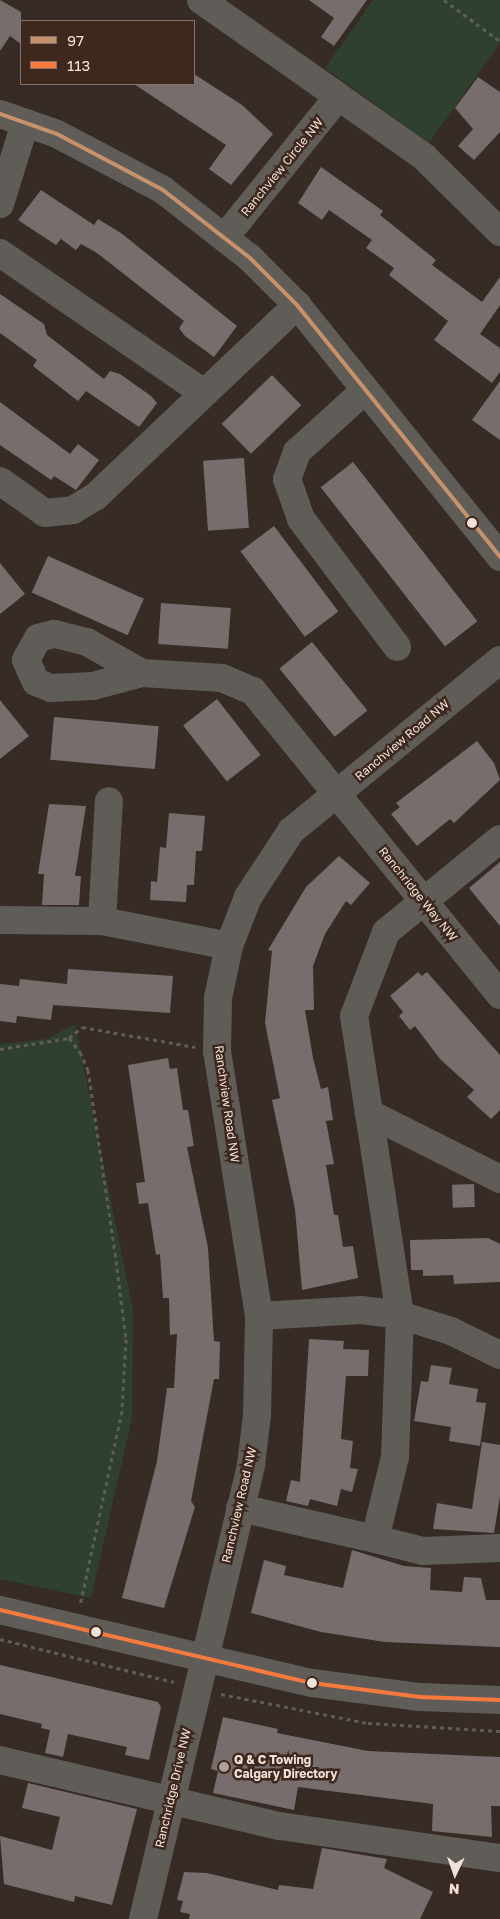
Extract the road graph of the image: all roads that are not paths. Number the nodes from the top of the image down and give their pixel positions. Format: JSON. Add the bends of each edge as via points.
{"nodes":[{"id":1,"x":201,"y":0,"type":"edge"},
{"id":2,"x":338,"y":97,"type":"junction"},
{"id":3,"x":13,"y":118,"type":"edge"},
{"id":4,"x":0,"y":204,"type":"edge"},
{"id":5,"x":500,"y":232,"type":"edge"},
{"id":6,"x":225,"y":237,"type":"junction"},
{"id":7,"x":0,"y":253,"type":"edge"},
{"id":8,"x":297,"y":305,"type":"junction"},
{"id":9,"x":364,"y":391,"type":"junction"},
{"id":10,"x":204,"y":393,"type":"junction"},
{"id":11,"x":0,"y":480,"type":"edge"},
{"id":12,"x":500,"y":556,"type":"edge"},
{"id":13,"x":397,"y":647,"type":"dead end"},
{"id":14,"x":500,"y":660,"type":"edge"},
{"id":15,"x":142,"y":673,"type":"dead end"},
{"id":16,"x":338,"y":793,"type":"junction"},
{"id":17,"x":109,"y":801,"type":"dead end"},
{"id":18,"x":500,"y":839,"type":"edge"},
{"id":19,"x":424,"y":902,"type":"junction"},
{"id":20,"x":0,"y":920,"type":"edge"},
{"id":21,"x":102,"y":922,"type":"junction"},
{"id":22,"x":229,"y":946,"type":"junction"},
{"id":23,"x":500,"y":995,"type":"edge"},
{"id":24,"x":368,"y":1112,"type":"junction"},
{"id":25,"x":500,"y":1179,"type":"edge"},
{"id":26,"x":400,"y":1315,"type":"junction"},
{"id":27,"x":259,"y":1316,"type":"junction"},
{"id":28,"x":500,"y":1355,"type":"edge"},
{"id":29,"x":240,"y":1508,"type":"junction"},
{"id":30,"x":375,"y":1539,"type":"junction"},
{"id":31,"x":500,"y":1548,"type":"edge"},
{"id":32,"x":0,"y":1610,"type":"edge"},
{"id":33,"x":203,"y":1658,"type":"junction"},
{"id":34,"x":500,"y":1700,"type":"edge"},
{"id":35,"x":0,"y":1760,"type":"edge"},
{"id":36,"x":170,"y":1800,"type":"junction"},
{"id":37,"x":500,"y":1858,"type":"edge"},
{"id":38,"x":143,"y":1919,"type":"edge"}],
"edges":[{"from":1,"to":2,"type":"street"},
{"from":2,"to":5,"type":"street","via":[[424,157]]},
{"from":2,"to":6,"type":"street","name":"Ranchview Circle NW"},
{"from":3,"to":4,"type":"street"},
{"from":3,"to":6,"type":"street","via":[[163,190]]},
{"from":6,"to":8,"type":"street"},
{"from":7,"to":10,"type":"street"},
{"from":8,"to":9,"type":"street"},
{"from":8,"to":10,"type":"street"},
{"from":9,"to":12,"type":"street"},
{"from":9,"to":13,"type":"street","via":[[296,452],[287,479],[301,519]]},
{"from":10,"to":11,"type":"street","via":[[95,497],[73,510],[45,513]]},
{"from":14,"to":16,"type":"street","name":"Ranchview Road NW"},
{"from":15,"to":16,"type":"street","name":"Ranchridge Way NW","via":[[239,682],[253,690]]},
{"from":16,"to":19,"type":"street","name":"Ranchridge Way NW"},
{"from":16,"to":22,"type":"street","name":"Ranchview Road NW","via":[[291,831],[275,852],[248,897]]},
{"from":17,"to":21,"type":"street"},
{"from":18,"to":19,"type":"street"},
{"from":19,"to":23,"type":"street","name":"Ranchridge Way NW"},
{"from":19,"to":24,"type":"street","via":[[386,932],[354,1016]]},
{"from":20,"to":21,"type":"street"},
{"from":21,"to":22,"type":"street"},
{"from":22,"to":27,"type":"street","name":"Ranchview Road NW","via":[[218,998],[218,1052]]},
{"from":24,"to":25,"type":"street"},
{"from":24,"to":26,"type":"street"},
{"from":26,"to":27,"type":"street","via":[[361,1310]]},
{"from":26,"to":28,"type":"street","via":[[451,1331]]},
{"from":26,"to":30,"type":"street","via":[[395,1457]]},
{"from":27,"to":29,"type":"street","name":"Ranchview Road NW","via":[[257,1415]]},
{"from":29,"to":30,"type":"street"},
{"from":29,"to":33,"type":"street","name":"Ranchview Road NW"},
{"from":30,"to":31,"type":"street","via":[[423,1551]]},
{"from":32,"to":33,"type":"street"},
{"from":33,"to":34,"type":"street","via":[[312,1683],[420,1697]]},
{"from":33,"to":36,"type":"street","name":"Ranchridge Drive NW"},
{"from":35,"to":36,"type":"street"},
{"from":36,"to":37,"type":"street","via":[[280,1826]]},
{"from":36,"to":38,"type":"street","name":"Ranchridge Drive NW"}]}
